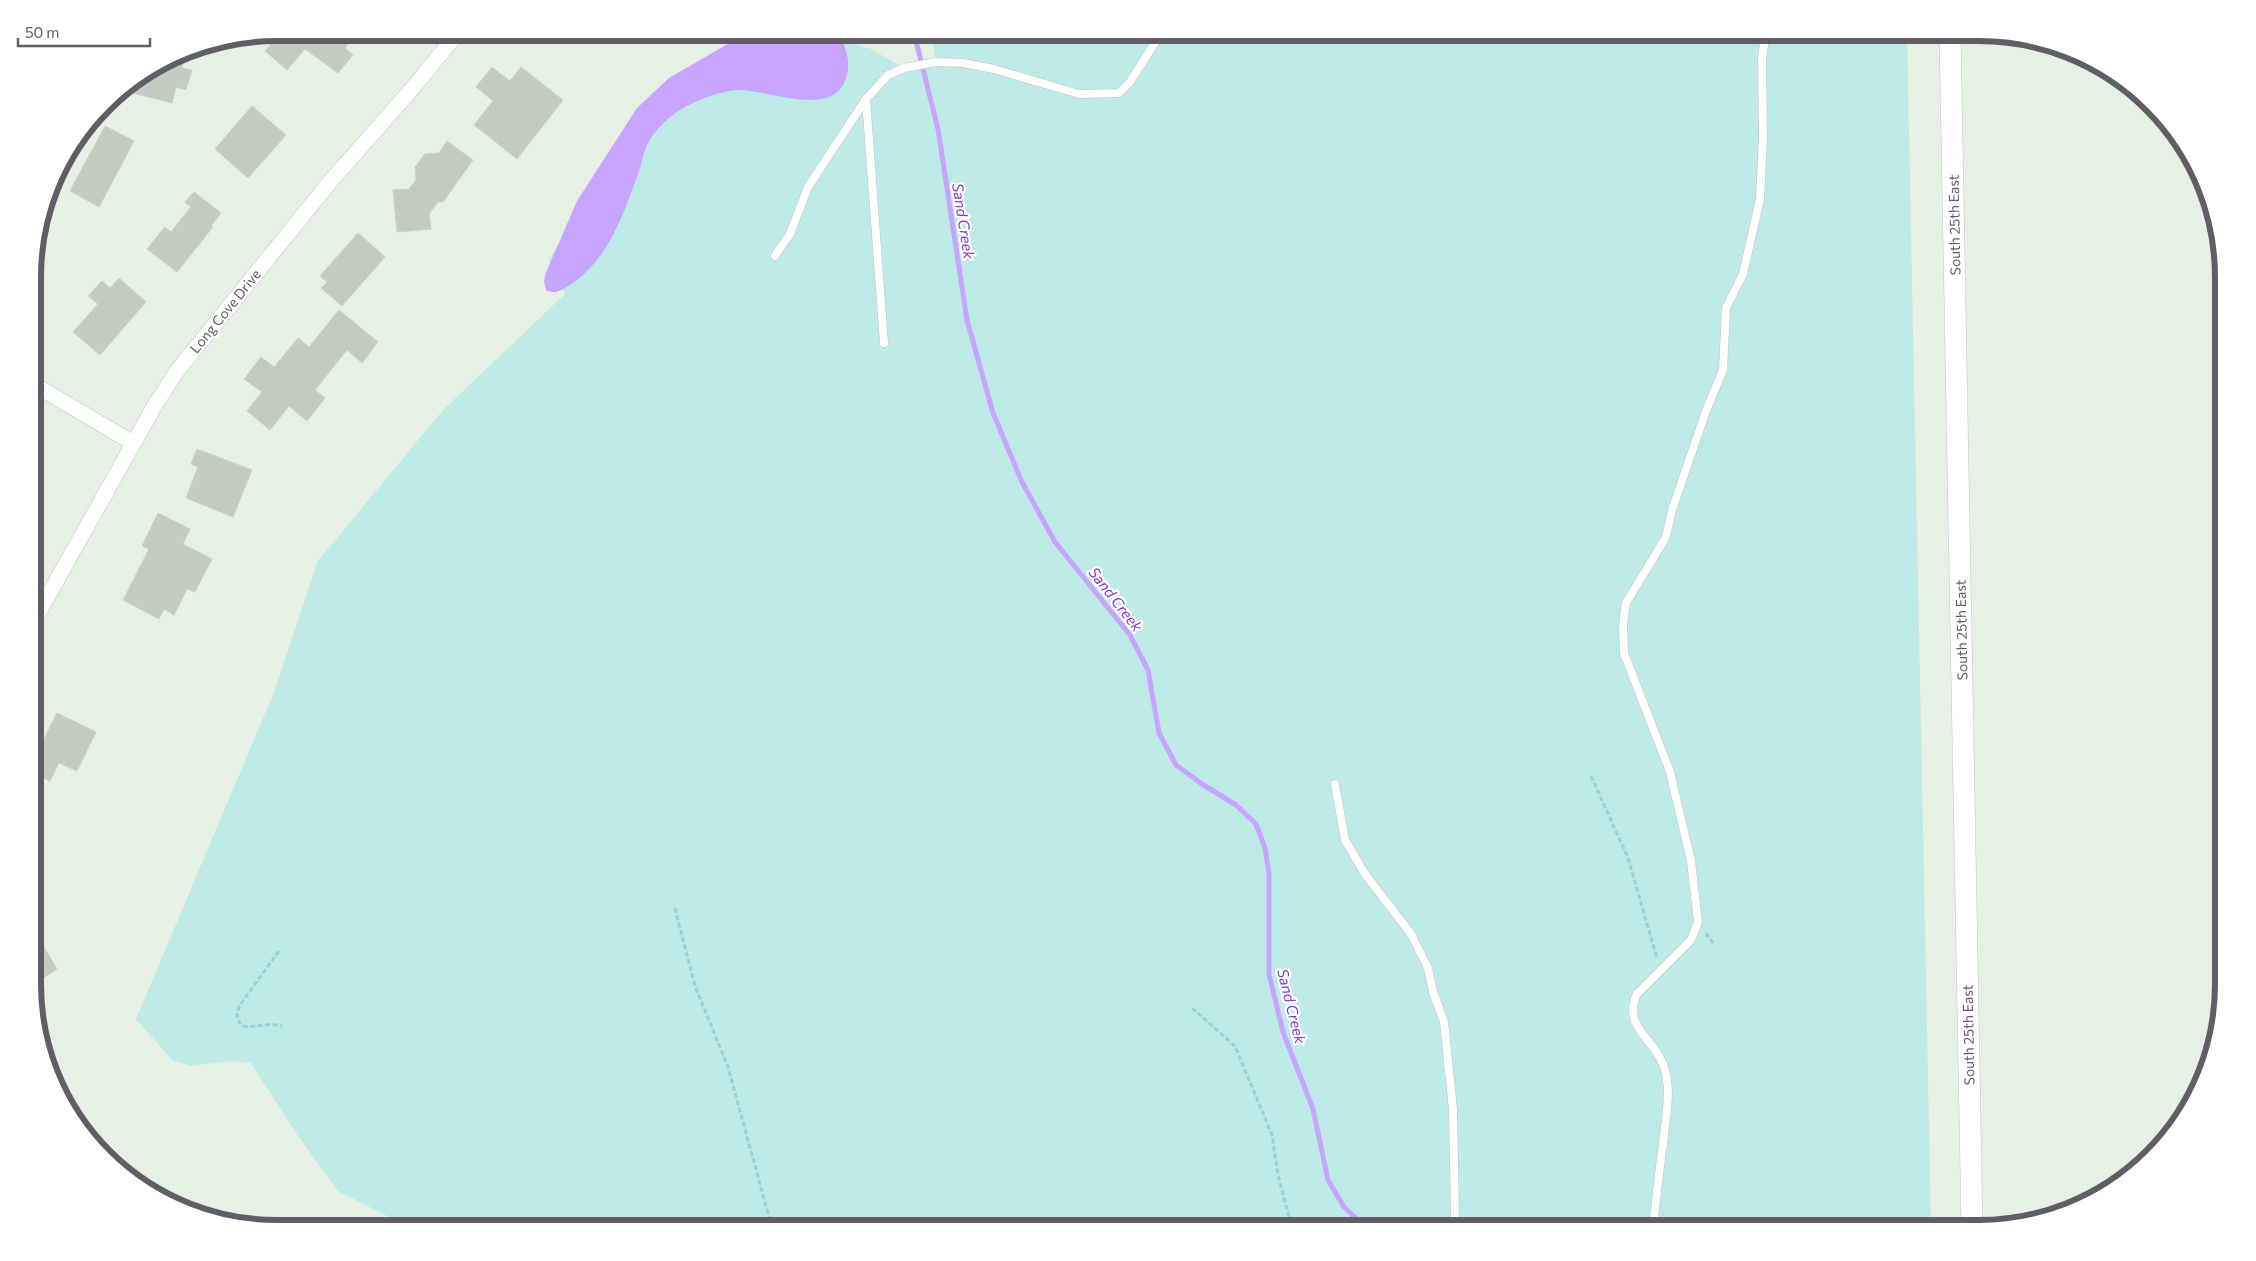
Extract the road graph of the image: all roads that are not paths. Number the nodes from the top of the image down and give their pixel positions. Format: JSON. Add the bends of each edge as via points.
{"nodes":[{"id":1,"x":451,"y":41,"type":"edge"},
{"id":2,"x":1155,"y":41,"type":"edge"},
{"id":3,"x":1765,"y":41,"type":"edge"},
{"id":4,"x":1950,"y":41,"type":"edge"},
{"id":5,"x":866,"y":99,"type":"junction"},
{"id":6,"x":775,"y":256,"type":"dead end"},
{"id":7,"x":884,"y":343,"type":"dead end"},
{"id":8,"x":41,"y":389,"type":"edge"},
{"id":9,"x":133,"y":443,"type":"junction"},
{"id":10,"x":41,"y":607,"type":"edge"},
{"id":11,"x":1335,"y":784,"type":"dead end"},
{"id":12,"x":1453,"y":1220,"type":"edge"},
{"id":13,"x":1654,"y":1220,"type":"edge"},
{"id":14,"x":1972,"y":1220,"type":"edge"}],
"edges":[{"from":1,"to":9,"type":"street","name":"Long Cove Drive","via":[[329,183],[177,371]]},
{"from":2,"to":5,"type":"lane","via":[[1119,94],[1080,94],[994,69],[936,62],[904,68],[888,75]]},
{"from":3,"to":13,"type":"lane","via":[[1760,199],[1743,274],[1726,308],[1723,370],[1672,510],[1666,537],[1626,603],[1623,626],[1624,653],[1670,772],[1691,861],[1698,922],[1691,940],[1637,994],[1632,1003],[1635,1024],[1663,1064],[1667,1090]]},
{"from":4,"to":14,"type":"main road","name":"South 25th East"},
{"from":5,"to":6,"type":"lane","via":[[808,187],[790,234]]},
{"from":5,"to":7,"type":"lane"},
{"from":8,"to":9,"type":"street"},
{"from":9,"to":10,"type":"street","name":"Long Cove Drive"},
{"from":11,"to":12,"type":"lane","via":[[1345,840],[1365,874],[1410,934],[1428,968],[1444,1022],[1453,1109]]}]}
